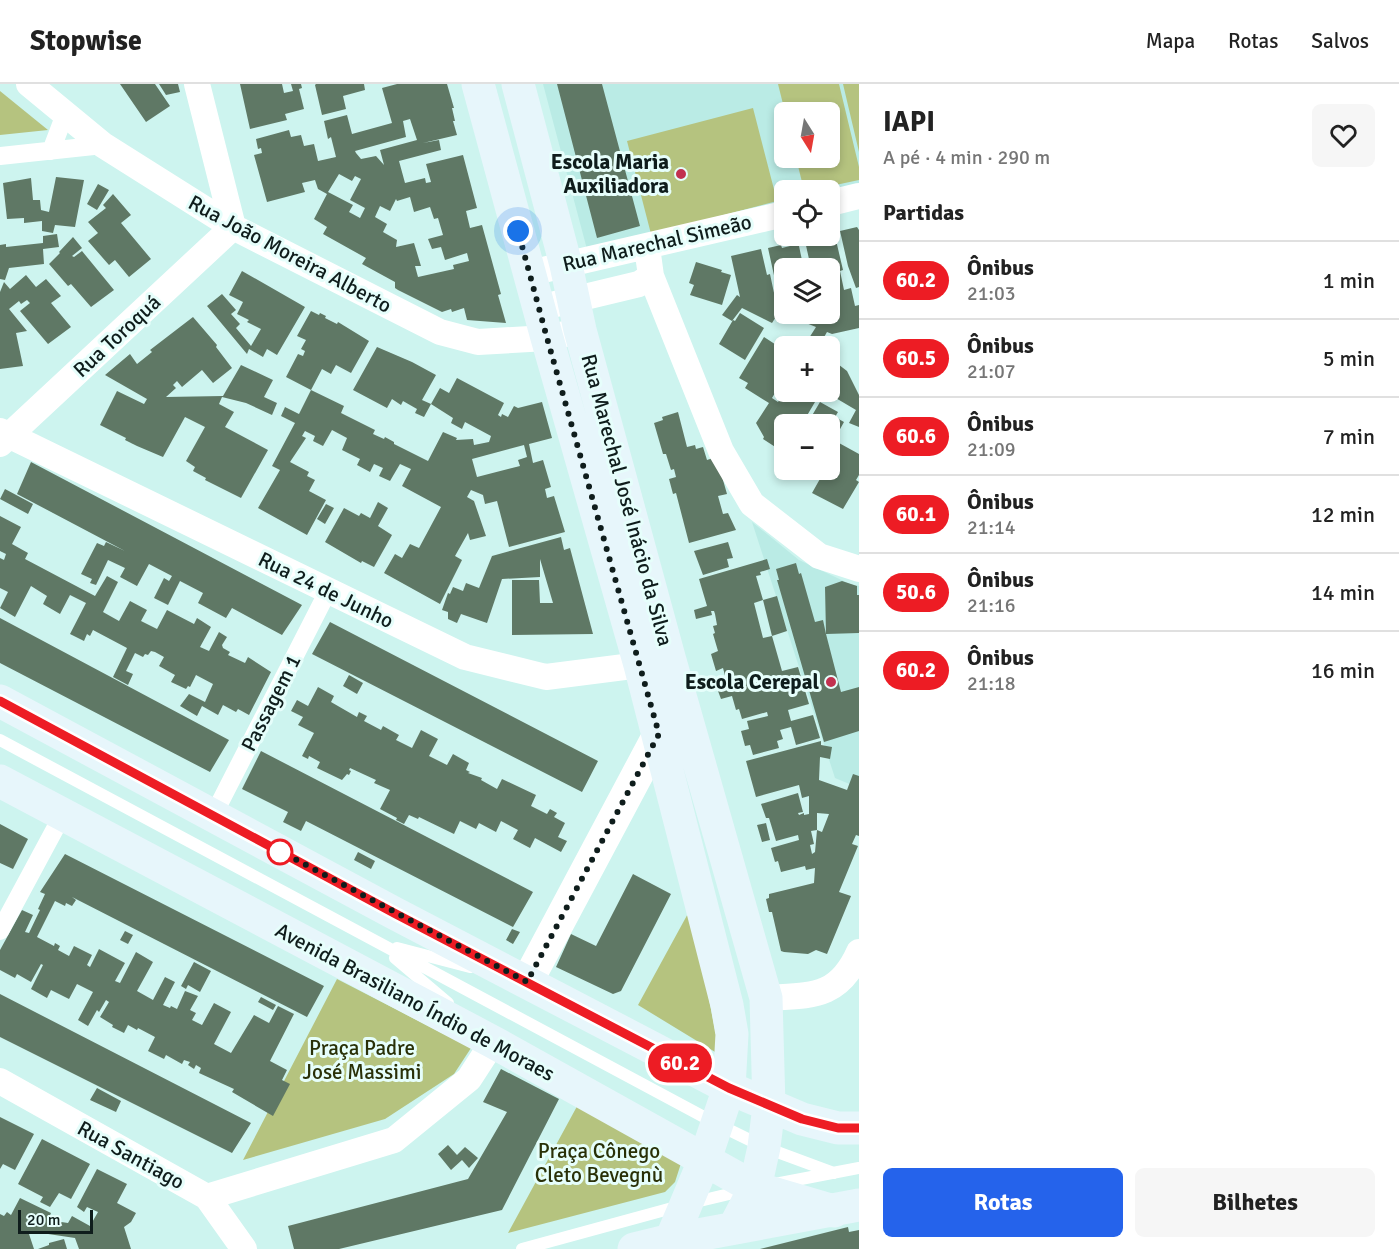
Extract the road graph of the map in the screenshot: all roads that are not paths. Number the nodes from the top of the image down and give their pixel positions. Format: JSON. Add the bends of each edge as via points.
{"nodes":[{"id":1,"x":29,"y":84,"type":"edge"},
{"id":2,"x":197,"y":84,"type":"edge"},
{"id":3,"x":478,"y":84,"type":"edge"},
{"id":4,"x":518,"y":84,"type":"edge"},
{"id":5,"x":65,"y":114,"type":"junction"},
{"id":6,"x":103,"y":145,"type":"junction"},
{"id":7,"x":51,"y":151,"type":"junction"},
{"id":8,"x":0,"y":156,"type":"edge"},
{"id":9,"x":859,"y":195,"type":"edge"},
{"id":10,"x":840,"y":200,"type":"edge"},
{"id":11,"x":774,"y":216,"type":"edge"},
{"id":12,"x":233,"y":227,"type":"junction"},
{"id":13,"x":647,"y":247,"type":"junction"},
{"id":14,"x":566,"y":265,"type":"junction"},
{"id":15,"x":530,"y":273,"type":"junction"},
{"id":16,"x":651,"y":276,"type":"junction"},
{"id":17,"x":577,"y":314,"type":"junction"},
{"id":18,"x":543,"y":323,"type":"junction"},
{"id":19,"x":3,"y":437,"type":"edge"},
{"id":20,"x":859,"y":569,"type":"edge"},
{"id":21,"x":328,"y":591,"type":"junction"},
{"id":22,"x":655,"y":661,"type":"junction"},
{"id":23,"x":0,"y":701,"type":"edge"},
{"id":24,"x":659,"y":734,"type":"junction"},
{"id":25,"x":0,"y":741,"type":"edge"},
{"id":26,"x":0,"y":781,"type":"edge"},
{"id":27,"x":63,"y":814,"type":"junction"},
{"id":28,"x":213,"y":816,"type":"junction"},
{"id":29,"x":0,"y":931,"type":"edge"},
{"id":30,"x":378,"y":943,"type":"junction"},
{"id":31,"x":859,"y":952,"type":"edge"},
{"id":32,"x":527,"y":982,"type":"junction"},
{"id":33,"x":766,"y":998,"type":"junction"},
{"id":34,"x":493,"y":1042,"type":"junction"},
{"id":35,"x":0,"y":1081,"type":"edge"},
{"id":36,"x":729,"y":1088,"type":"junction"},
{"id":37,"x":769,"y":1106,"type":"junction"},
{"id":38,"x":717,"y":1124,"type":"junction"},
{"id":39,"x":859,"y":1128,"type":"edge"},
{"id":40,"x":764,"y":1147,"type":"junction"},
{"id":41,"x":705,"y":1160,"type":"junction"},
{"id":42,"x":859,"y":1168,"type":"edge"},
{"id":43,"x":834,"y":1173,"type":"junction"},
{"id":44,"x":755,"y":1188,"type":"junction"},
{"id":45,"x":207,"y":1197,"type":"junction"},
{"id":46,"x":687,"y":1204,"type":"junction"},
{"id":47,"x":847,"y":1208,"type":"edge"},
{"id":48,"x":736,"y":1239,"type":"edge"},
{"id":49,"x":672,"y":1245,"type":"edge"},
{"id":50,"x":244,"y":1249,"type":"edge"},
{"id":51,"x":522,"y":1249,"type":"edge"},
{"id":52,"x":634,"y":1249,"type":"edge"}],
"edges":[{"from":1,"to":5,"type":"street","name":"Rua João Moreira Alberto"},
{"from":2,"to":12,"type":"street"},
{"from":3,"to":15,"type":"main road","name":"Rua Marechal José Inácio da Silva"},
{"from":4,"to":14,"type":"main road","name":"Rua Marechal José Inácio da Silva"},
{"from":5,"to":6,"type":"street","name":"Rua João Moreira Alberto"},
{"from":5,"to":7,"type":"street"},
{"from":6,"to":7,"type":"street"},
{"from":6,"to":12,"type":"street","name":"Rua João Moreira Alberto"},
{"from":7,"to":8,"type":"street"},
{"from":9,"to":10,"type":"street"},
{"from":11,"to":13,"type":"street","name":"Rua Marechal Simeão"},
{"from":12,"to":18,"type":"street","name":"Rua João Moreira Alberto","via":[[440,332],[478,342]]},
{"from":12,"to":19,"type":"street","name":"Rua Toroquá"},
{"from":13,"to":14,"type":"street","name":"Rua Marechal Simeão"},
{"from":13,"to":16,"type":"street"},
{"from":14,"to":15,"type":"street","name":"Rua Marechal Simeão"},
{"from":14,"to":17,"type":"main road","name":"Rua Marechal José Inácio da Silva"},
{"from":15,"to":18,"type":"main road","name":"Rua Marechal José Inácio da Silva"},
{"from":16,"to":17,"type":"street","name":"Rua Marechal Simeão"},
{"from":16,"to":20,"type":"street","via":[[721,451],[752,504],[819,556]]},
{"from":17,"to":18,"type":"street","name":"Rua João Moreira Alberto"},
{"from":17,"to":22,"type":"main road","name":"Rua Marechal José Inácio da Silva"},
{"from":18,"to":22,"type":"main road","name":"Rua Marechal José Inácio da Silva"},
{"from":19,"to":21,"type":"street","name":"Rua 24 de Junho"},
{"from":21,"to":22,"type":"street","name":"Rua 24 de Junho","via":[[465,657],[546,677]]},
{"from":21,"to":28,"type":"street","name":"Passagem 1"},
{"from":22,"to":24,"type":"main road","name":"Rua Marechal José Inácio da Silva"},
{"from":22,"to":33,"type":"main road","name":"Rua Marechal José Inácio da Silva"},
{"from":23,"to":28,"type":"main road"},
{"from":24,"to":32,"type":"street"},
{"from":24,"to":36,"type":"main road","name":"Rua Marechal José Inácio da Silva","via":[[727,1005],[732,1034]]},
{"from":25,"to":30,"type":"lane"},
{"from":26,"to":27,"type":"main road","name":"Avenida Brasiliano Índio de Moraes"},
{"from":27,"to":29,"type":"street"},
{"from":27,"to":34,"type":"main road","name":"Avenida Brasiliano Índio de Moraes"},
{"from":28,"to":32,"type":"main road"},
{"from":30,"to":32,"type":"lane"},
{"from":30,"to":34,"type":"lane"},
{"from":30,"to":38,"type":"lane"},
{"from":31,"to":33,"type":"street","via":[[852,968],[835,987],[812,995]]},
{"from":32,"to":36,"type":"main road"},
{"from":33,"to":37,"type":"main road","name":"Rua Marechal José Inácio da Silva"},
{"from":34,"to":41,"type":"main road","name":"Avenida Brasiliano Índio de Moraes"},
{"from":34,"to":45,"type":"street","via":[[469,1079],[394,1140]]},
{"from":35,"to":45,"type":"street","name":"Rua Santiago"},
{"from":36,"to":37,"type":"main road"},
{"from":36,"to":38,"type":"main road","name":"Rua Marechal José Inácio da Silva"},
{"from":37,"to":39,"type":"main road","via":[[811,1122]]},
{"from":37,"to":40,"type":"main road","name":"Rua Marechal José Inácio da Silva"},
{"from":38,"to":40,"type":"lane"},
{"from":38,"to":41,"type":"main road","name":"Rua Marechal José Inácio da Silva"},
{"from":40,"to":43,"type":"lane"},
{"from":40,"to":44,"type":"main road","name":"Rua Marechal José Inácio da Silva"},
{"from":41,"to":44,"type":"main road","name":"Avenida Brasiliano Índio de Moraes"},
{"from":41,"to":46,"type":"main road","name":"Rua Marechal José Inácio da Silva"},
{"from":42,"to":43,"type":"lane"},
{"from":43,"to":44,"type":"lane"},
{"from":44,"to":46,"type":"lane"},
{"from":44,"to":47,"type":"main road","name":"Avenida Brasiliano Índio de Moraes"},
{"from":44,"to":48,"type":"main road","name":"Rua Marechal José Inácio da Silva"},
{"from":45,"to":50,"type":"street","name":"Rua Santiago"},
{"from":46,"to":49,"type":"main road","name":"Rua Marechal José Inácio da Silva"},
{"from":46,"to":51,"type":"lane"},
{"from":47,"to":48,"type":"main road"},
{"from":48,"to":49,"type":"main road"},
{"from":49,"to":52,"type":"main road"}]}
